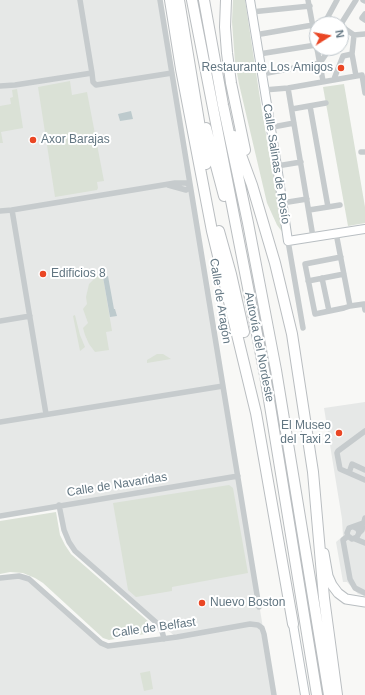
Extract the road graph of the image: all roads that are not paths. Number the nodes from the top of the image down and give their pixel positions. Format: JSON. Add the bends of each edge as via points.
{"nodes":[{"id":1,"x":80,"y":0,"type":"edge"},
{"id":2,"x":160,"y":0,"type":"edge"},
{"id":3,"x":170,"y":0,"type":"edge"},
{"id":4,"x":179,"y":0,"type":"edge"},
{"id":5,"x":192,"y":0,"type":"edge"},
{"id":6,"x":204,"y":0,"type":"edge"},
{"id":7,"x":226,"y":0,"type":"edge"},
{"id":8,"x":250,"y":0,"type":"edge"},
{"id":9,"x":337,"y":0,"type":"edge"},
{"id":10,"x":356,"y":0,"type":"edge"},
{"id":11,"x":309,"y":3,"type":"edge"},
{"id":12,"x":252,"y":12,"type":"junction"},
{"id":13,"x":365,"y":14,"type":"edge"},
{"id":14,"x":312,"y":16,"type":"edge"},
{"id":15,"x":328,"y":16,"type":"edge"},
{"id":16,"x":348,"y":16,"type":"edge"},
{"id":17,"x":365,"y":20,"type":"edge"},
{"id":18,"x":309,"y":29,"type":"edge"},
{"id":19,"x":349,"y":32,"type":"edge"},
{"id":20,"x":365,"y":34,"type":"edge"},
{"id":21,"x":255,"y":35,"type":"junction"},
{"id":22,"x":354,"y":35,"type":"junction"},
{"id":23,"x":186,"y":39,"type":"junction"},
{"id":24,"x":309,"y":46,"type":"edge"},
{"id":25,"x":258,"y":54,"type":"junction"},
{"id":26,"x":352,"y":54,"type":"junction"},
{"id":27,"x":318,"y":56,"type":"edge"},
{"id":28,"x":325,"y":56,"type":"edge"},
{"id":29,"x":320,"y":63,"type":"junction"},
{"id":30,"x":92,"y":73,"type":"junction"},
{"id":31,"x":172,"y":73,"type":"junction"},
{"id":32,"x":262,"y":74,"type":"junction"},
{"id":33,"x":361,"y":75,"type":"edge"},
{"id":34,"x":334,"y":80,"type":"junction"},
{"id":35,"x":323,"y":81,"type":"junction"},
{"id":36,"x":0,"y":86,"type":"edge"},
{"id":37,"x":288,"y":88,"type":"junction"},
{"id":38,"x":264,"y":90,"type":"junction"},
{"id":39,"x":365,"y":93,"type":"edge"},
{"id":40,"x":326,"y":103,"type":"dead end"},
{"id":41,"x":223,"y":105,"type":"junction"},
{"id":42,"x":310,"y":106,"type":"junction"},
{"id":43,"x":292,"y":109,"type":"junction"},
{"id":44,"x":294,"y":124,"type":"junction"},
{"id":45,"x":273,"y":127,"type":"dead end"},
{"id":46,"x":301,"y":162,"type":"junction"},
{"id":47,"x":277,"y":166,"type":"junction"},
{"id":48,"x":252,"y":185,"type":"junction"},
{"id":49,"x":190,"y":186,"type":"junction"},
{"id":50,"x":307,"y":199,"type":"junction"},
{"id":51,"x":282,"y":203,"type":"junction"},
{"id":52,"x":340,"y":204,"type":"dead end"},
{"id":53,"x":328,"y":207,"type":"junction"},
{"id":54,"x":12,"y":210,"type":"junction"},
{"id":55,"x":309,"y":210,"type":"junction"},
{"id":56,"x":0,"y":211,"type":"edge"},
{"id":57,"x":365,"y":229,"type":"edge"},
{"id":58,"x":336,"y":233,"type":"junction"},
{"id":59,"x":314,"y":237,"type":"junction"},
{"id":60,"x":288,"y":241,"type":"junction"},
{"id":61,"x":239,"y":242,"type":"junction"},
{"id":62,"x":341,"y":257,"type":"junction"},
{"id":63,"x":344,"y":274,"type":"junction"},
{"id":64,"x":322,"y":278,"type":"junction"},
{"id":65,"x":308,"y":281,"type":"junction"},
{"id":66,"x":350,"y":306,"type":"junction"},
{"id":67,"x":365,"y":310,"type":"edge"},
{"id":68,"x":329,"y":311,"type":"junction"},
{"id":69,"x":30,"y":316,"type":"junction"},
{"id":70,"x":0,"y":321,"type":"edge"},
{"id":71,"x":303,"y":328,"type":"dead end"},
{"id":72,"x":223,"y":386,"type":"junction"},
{"id":73,"x":46,"y":414,"type":"junction"},
{"id":74,"x":0,"y":422,"type":"edge"},
{"id":75,"x":365,"y":431,"type":"edge"},
{"id":76,"x":365,"y":470,"type":"edge"},
{"id":77,"x":348,"y":473,"type":"junction"},
{"id":78,"x":238,"y":476,"type":"junction"},
{"id":79,"x":365,"y":480,"type":"edge"},
{"id":80,"x":315,"y":500,"type":"junction"},
{"id":81,"x":59,"y":505,"type":"junction"},
{"id":82,"x":0,"y":516,"type":"edge"},
{"id":83,"x":364,"y":520,"type":"edge"},
{"id":84,"x":354,"y":526,"type":"junction"},
{"id":85,"x":359,"y":533,"type":"junction"},
{"id":86,"x":348,"y":536,"type":"junction"},
{"id":87,"x":355,"y":539,"type":"junction"},
{"id":88,"x":365,"y":543,"type":"edge"},
{"id":89,"x":310,"y":576,"type":"junction"},
{"id":90,"x":0,"y":578,"type":"edge"},
{"id":91,"x":365,"y":593,"type":"edge"},
{"id":92,"x":365,"y":602,"type":"edge"},
{"id":93,"x":259,"y":606,"type":"dead end"},
{"id":94,"x":293,"y":624,"type":"junction"},
{"id":95,"x":164,"y":639,"type":"junction"},
{"id":96,"x":274,"y":695,"type":"edge"},
{"id":97,"x":305,"y":695,"type":"edge"},
{"id":98,"x":317,"y":695,"type":"edge"},
{"id":99,"x":329,"y":695,"type":"edge"},
{"id":100,"x":334,"y":695,"type":"edge"},
{"id":101,"x":337,"y":695,"type":"edge"}],
"edges":[{"from":1,"to":30,"type":"street"},
{"from":2,"to":31,"type":"street","name":"Calle de Aragón"},
{"from":3,"to":94,"type":"highway","via":[[212,231],[256,413]]},
{"from":4,"to":23,"type":"highway"},
{"from":5,"to":61,"type":"highway","name":"Autovía del Nordeste"},
{"from":6,"to":41,"type":"highway","name":"Autovía del Nordeste"},
{"from":7,"to":48,"type":"highway","via":[[227,53]]},
{"from":8,"to":12,"type":"street","name":"Calle Salinas de Rosío"},
{"from":9,"to":15,"type":"street"},
{"from":10,"to":16,"type":"street"},
{"from":11,"to":12,"type":"street"},
{"from":11,"to":14,"type":"street"},
{"from":12,"to":21,"type":"street","name":"Calle Salinas de Rosío"},
{"from":13,"to":17,"type":"street","via":[[362,18]]},
{"from":18,"to":21,"type":"street"},
{"from":19,"to":22,"type":"street"},
{"from":20,"to":22,"type":"street"},
{"from":21,"to":25,"type":"street","name":"Calle Salinas de Rosío"},
{"from":22,"to":26,"type":"street"},
{"from":23,"to":61,"type":"highway","via":[[224,199]]},
{"from":23,"to":94,"type":"highway","via":[[212,200],[231,274],[268,460]]},
{"from":24,"to":25,"type":"street"},
{"from":25,"to":32,"type":"street","name":"Calle Salinas de Rosío"},
{"from":26,"to":33,"type":"street"},
{"from":26,"to":34,"type":"street","via":[[344,56]]},
{"from":27,"to":29,"type":"street"},
{"from":28,"to":29,"type":"street"},
{"from":29,"to":32,"type":"street"},
{"from":29,"to":35,"type":"street"},
{"from":30,"to":31,"type":"street","via":[[96,85]]},
{"from":30,"to":36,"type":"street"},
{"from":31,"to":49,"type":"street","name":"Calle de Aragón"},
{"from":32,"to":38,"type":"street","name":"Calle Salinas de Rosío"},
{"from":33,"to":34,"type":"street"},
{"from":33,"to":39,"type":"street"},
{"from":34,"to":35,"type":"street"},
{"from":35,"to":37,"type":"street"},
{"from":37,"to":38,"type":"street"},
{"from":37,"to":43,"type":"street"},
{"from":38,"to":47,"type":"street","name":"Calle Salinas de Rosío"},
{"from":40,"to":42,"type":"street"},
{"from":41,"to":48,"type":"highway"},
{"from":41,"to":89,"type":"highway","name":"Autovía del Nordeste","via":[[276,370]]},
{"from":42,"to":43,"type":"street"},
{"from":42,"to":53,"type":"street"},
{"from":43,"to":44,"type":"street"},
{"from":44,"to":45,"type":"street"},
{"from":44,"to":46,"type":"street"},
{"from":46,"to":47,"type":"street"},
{"from":46,"to":50,"type":"street"},
{"from":47,"to":51,"type":"street","name":"Calle Salinas de Rosío"},
{"from":48,"to":80,"type":"highway","via":[[292,334]]},
{"from":49,"to":54,"type":"street","via":[[182,183],[166,185]]},
{"from":49,"to":72,"type":"street","name":"Calle de Aragón"},
{"from":50,"to":51,"type":"street"},
{"from":50,"to":55,"type":"street"},
{"from":51,"to":60,"type":"street","name":"Calle Salinas de Rosío"},
{"from":52,"to":53,"type":"street"},
{"from":53,"to":55,"type":"street"},
{"from":54,"to":56,"type":"street"},
{"from":54,"to":69,"type":"street"},
{"from":55,"to":59,"type":"street"},
{"from":57,"to":58,"type":"street"},
{"from":58,"to":59,"type":"street"},
{"from":58,"to":62,"type":"street"},
{"from":59,"to":60,"type":"street"},
{"from":60,"to":71,"type":"street","name":"Calle Salinas de Rosío"},
{"from":61,"to":98,"type":"highway","name":"Autovía del Nordeste","via":[[266,382]]},
{"from":62,"to":63,"type":"street"},
{"from":62,"to":65,"type":"street","via":[[305,264]]},
{"from":63,"to":64,"type":"street"},
{"from":63,"to":66,"type":"street"},
{"from":64,"to":65,"type":"street"},
{"from":64,"to":68,"type":"street"},
{"from":65,"to":68,"type":"street","via":[[315,314]]},
{"from":66,"to":67,"type":"street","via":[[364,304]]},
{"from":66,"to":68,"type":"street"},
{"from":69,"to":70,"type":"street"},
{"from":69,"to":73,"type":"street"},
{"from":72,"to":73,"type":"street"},
{"from":72,"to":78,"type":"street","name":"Calle de Aragón"},
{"from":73,"to":74,"type":"street"},
{"from":75,"to":77,"type":"street","via":[[338,451],[339,467]]},
{"from":76,"to":77,"type":"street","via":[[352,464]]},
{"from":77,"to":79,"type":"street"},
{"from":78,"to":81,"type":"street","name":"Calle de Navaridas"},
{"from":78,"to":93,"type":"street","name":"Calle de Aragón"},
{"from":80,"to":92,"type":"main road","via":[[328,576],[332,585],[346,599]]},
{"from":80,"to":101,"type":"highway","via":[[324,598]]},
{"from":81,"to":82,"type":"street","name":"Calle de Navaridas"},
{"from":81,"to":95,"type":"street","via":[[64,530],[75,551],[158,624]]},
{"from":83,"to":84,"type":"street"},
{"from":83,"to":85,"type":"street"},
{"from":84,"to":85,"type":"street"},
{"from":84,"to":86,"type":"street","via":[[349,528]]},
{"from":85,"to":87,"type":"street"},
{"from":86,"to":87,"type":"street"},
{"from":86,"to":91,"type":"street","via":[[343,540],[350,579],[355,588]]},
{"from":87,"to":88,"type":"street"},
{"from":89,"to":99,"type":"highway","name":"Autovía del Nordeste"},
{"from":89,"to":100,"type":"highway","via":[[315,587]]},
{"from":90,"to":95,"type":"street","name":"Calle de Belfast","via":[[19,576],[29,580],[101,643],[108,646]]},
{"from":94,"to":97,"type":"street"},
{"from":95,"to":96,"type":"street","name":"Calle de Belfast","via":[[250,624],[258,625],[262,628]]}]}
